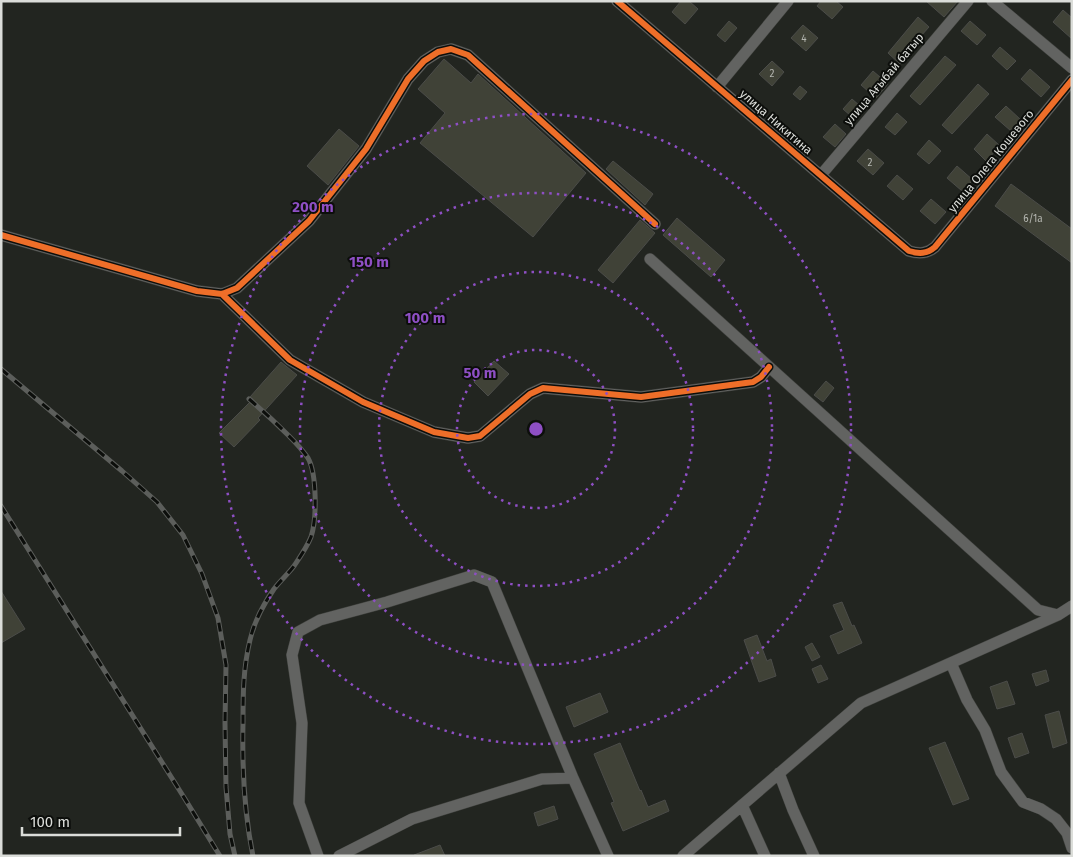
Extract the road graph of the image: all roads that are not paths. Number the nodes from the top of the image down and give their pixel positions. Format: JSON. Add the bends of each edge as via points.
{"nodes":[{"id":1,"x":617,"y":1,"type":"edge"},
{"id":2,"x":788,"y":1,"type":"edge"},
{"id":3,"x":968,"y":1,"type":"edge"},
{"id":4,"x":992,"y":1,"type":"edge"},
{"id":5,"x":1072,"y":68,"type":"edge"},
{"id":6,"x":1072,"y":80,"type":"edge"},
{"id":7,"x":717,"y":87,"type":"junction"},
{"id":8,"x":821,"y":175,"type":"junction"},
{"id":9,"x":655,"y":224,"type":"dead end"},
{"id":10,"x":1,"y":236,"type":"edge"},
{"id":11,"x":924,"y":253,"type":"joint"},
{"id":12,"x":650,"y":260,"type":"dead end"},
{"id":13,"x":222,"y":294,"type":"junction"},
{"id":14,"x":769,"y":367,"type":"junction"},
{"id":15,"x":1072,"y":606,"type":"edge"},
{"id":16,"x":1058,"y":615,"type":"junction"},
{"id":17,"x":951,"y":663,"type":"junction"},
{"id":18,"x":779,"y":773,"type":"junction"},
{"id":19,"x":573,"y":778,"type":"junction"},
{"id":20,"x":742,"y":805,"type":"junction"},
{"id":21,"x":1072,"y":848,"type":"edge"},
{"id":22,"x":318,"y":856,"type":"edge"},
{"id":23,"x":339,"y":856,"type":"edge"},
{"id":24,"x":608,"y":856,"type":"edge"},
{"id":25,"x":683,"y":856,"type":"edge"},
{"id":26,"x":765,"y":856,"type":"edge"},
{"id":27,"x":814,"y":856,"type":"edge"}],
"edges":[{"from":1,"to":7,"type":"street","name":"улица Никитина"},
{"from":2,"to":7,"type":"street"},
{"from":3,"to":8,"type":"street","name":"улица Ағыбай батыр"},
{"from":4,"to":5,"type":"street"},
{"from":6,"to":11,"type":"street","name":"улица Олега Кошевого","via":[[935,247]]},
{"from":7,"to":8,"type":"street","name":"улица Никитина"},
{"from":8,"to":11,"type":"street","name":"улица Никитина","via":[[909,251]]},
{"from":9,"to":13,"type":"street","via":[[468,55],[451,49],[438,52],[424,61],[408,79],[366,149],[309,221],[237,288]]},
{"from":10,"to":13,"type":"street","via":[[198,291]]},
{"from":12,"to":14,"type":"street"},
{"from":13,"to":14,"type":"street","via":[[290,360],[363,402],[434,432],[468,438],[480,436],[530,394],[543,388],[641,397],[754,382]]},
{"from":14,"to":16,"type":"street","via":[[1038,610]]},
{"from":15,"to":16,"type":"street"},
{"from":16,"to":17,"type":"street"},
{"from":17,"to":18,"type":"street","via":[[861,703]]},
{"from":17,"to":21,"type":"street","via":[[985,730],[1000,772],[1023,802],[1056,819],[1067,833]]},
{"from":18,"to":20,"type":"street"},
{"from":18,"to":27,"type":"street"},
{"from":19,"to":22,"type":"street","via":[[492,582],[474,575],[320,620],[298,632],[292,655],[302,723],[299,803]]},
{"from":19,"to":23,"type":"street","via":[[542,780],[412,819]]},
{"from":19,"to":24,"type":"street"},
{"from":20,"to":25,"type":"street"},
{"from":20,"to":26,"type":"street"}]}
